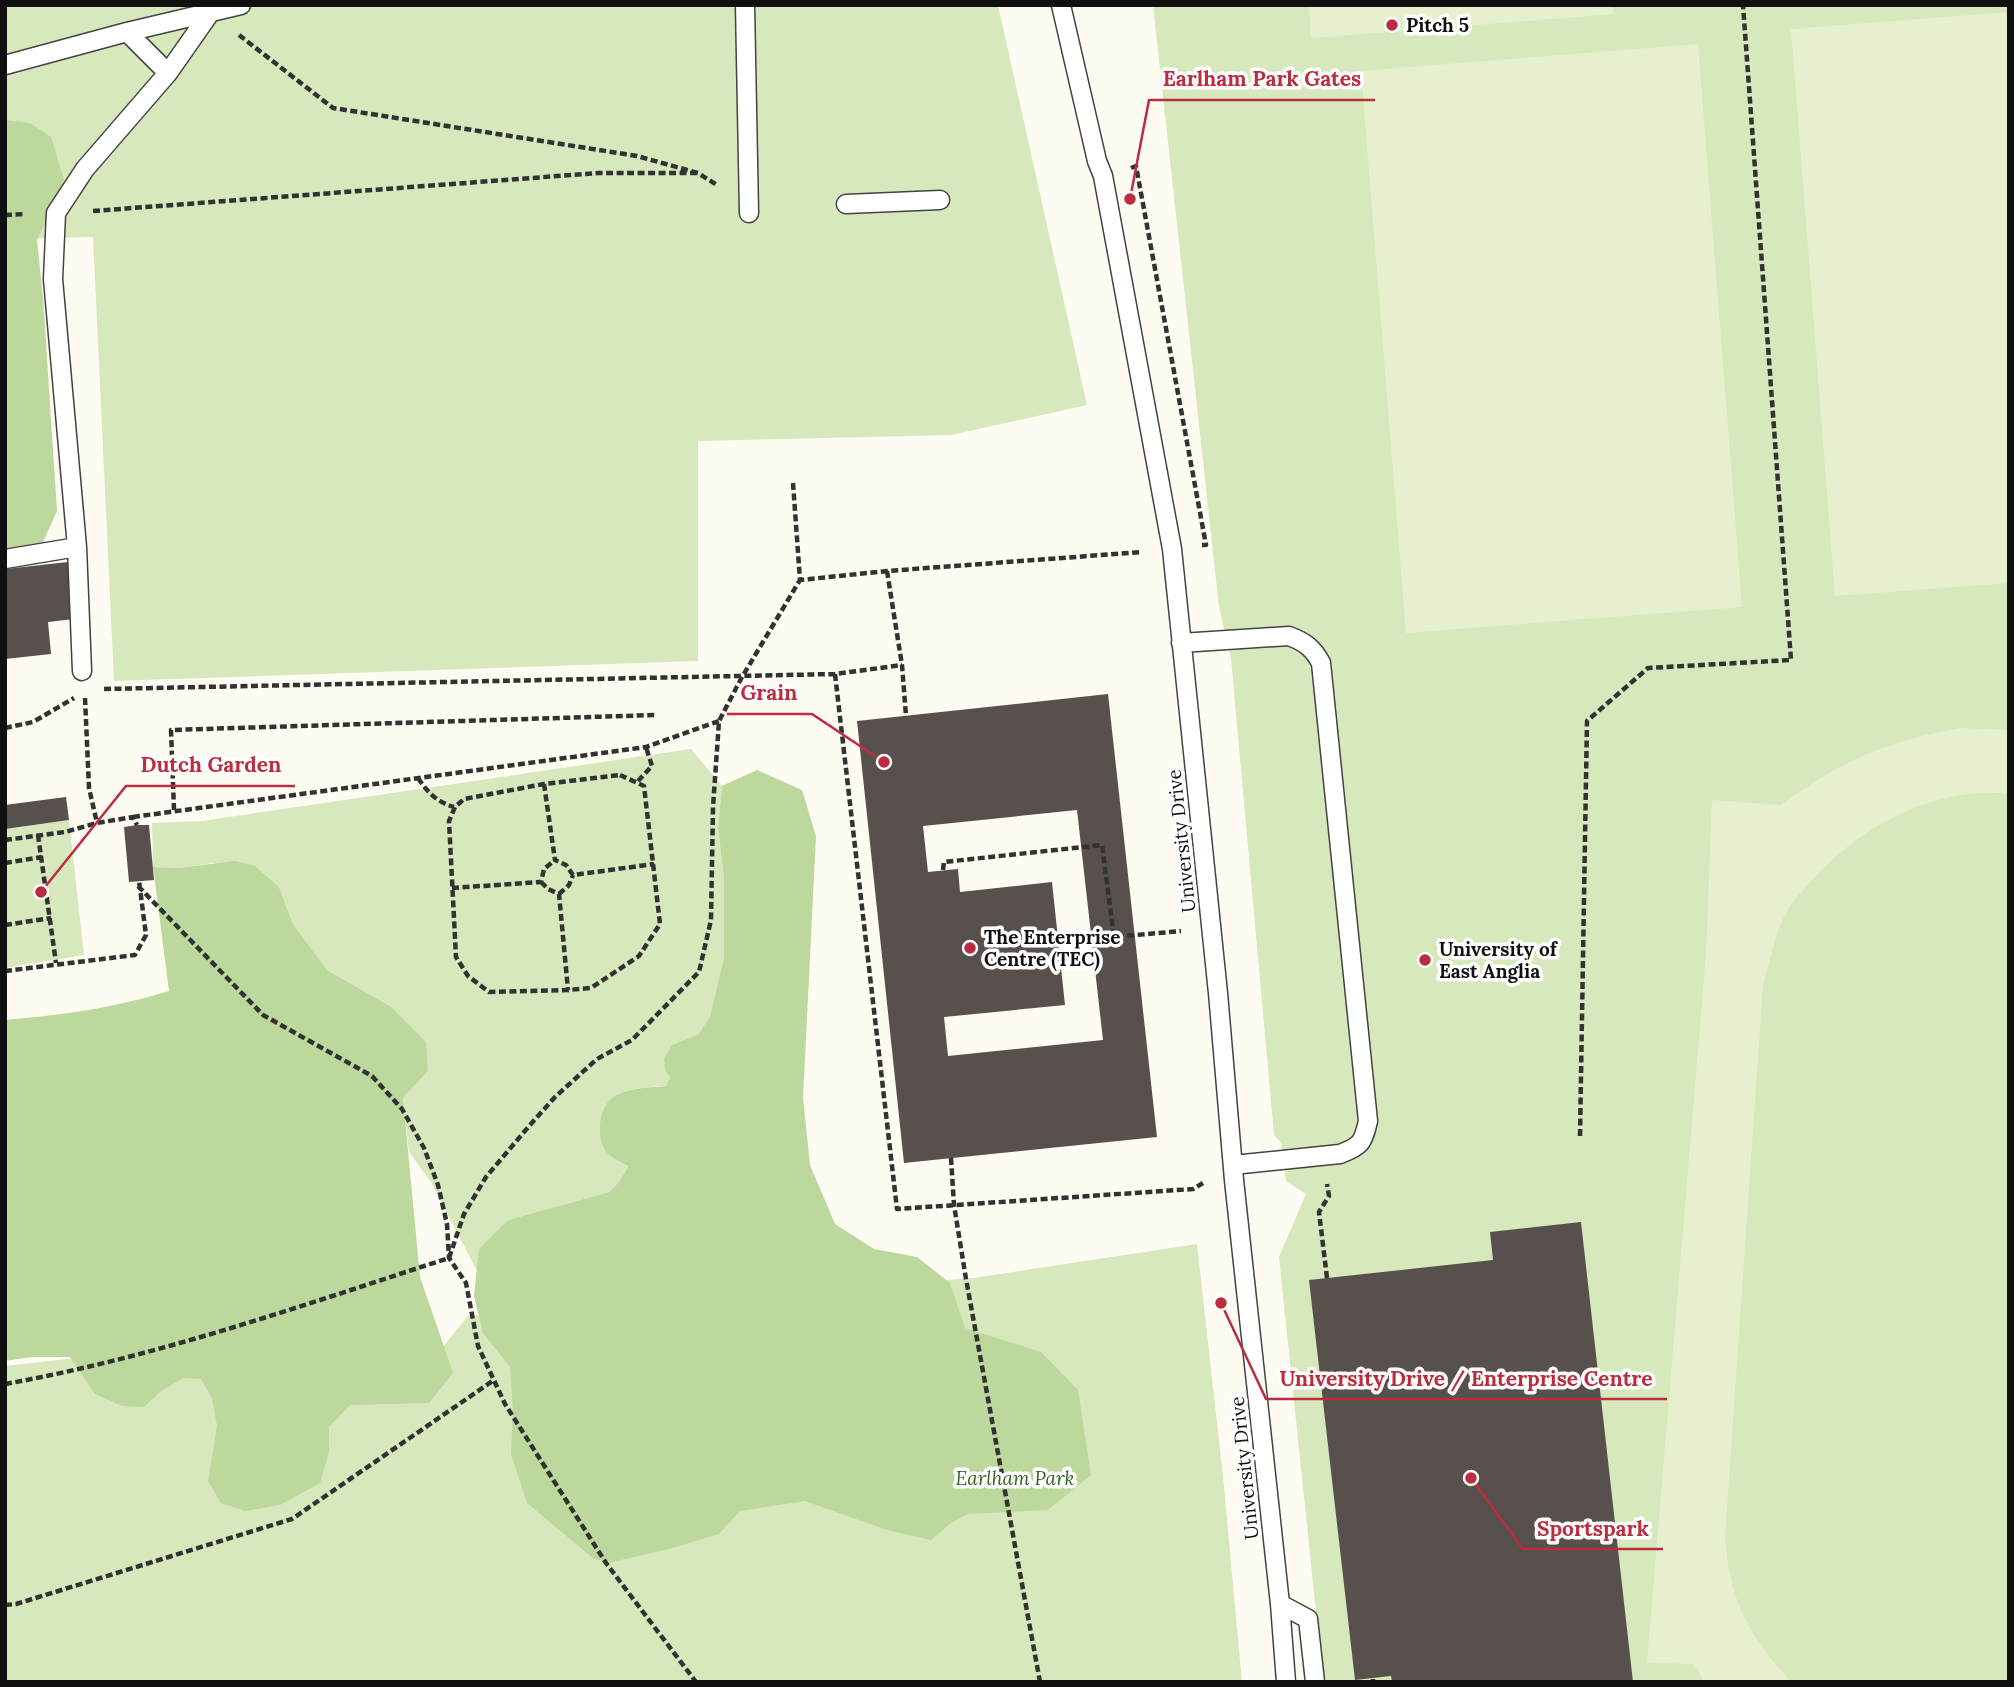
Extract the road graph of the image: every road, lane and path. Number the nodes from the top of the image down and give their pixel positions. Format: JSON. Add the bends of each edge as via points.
{"nodes":[{"id":1,"x":241,"y":5,"type":"edge"},
{"id":2,"x":745,"y":5,"type":"edge"},
{"id":3,"x":1061,"y":5,"type":"edge"},
{"id":4,"x":1743,"y":5,"type":"edge"},
{"id":5,"x":210,"y":13,"type":"junction"},
{"id":6,"x":127,"y":32,"type":"junction"},
{"id":7,"x":5,"y":65,"type":"edge"},
{"id":8,"x":168,"y":73,"type":"junction"},
{"id":9,"x":698,"y":173,"type":"junction"},
{"id":10,"x":1104,"y":176,"type":"junction"},
{"id":11,"x":940,"y":200,"type":"dead end"},
{"id":12,"x":846,"y":204,"type":"dead end"},
{"id":13,"x":750,"y":213,"type":"joint"},
{"id":14,"x":57,"y":214,"type":"junction"},
{"id":15,"x":793,"y":483,"type":"dead end"},
{"id":16,"x":76,"y":547,"type":"junction"},
{"id":17,"x":1172,"y":549,"type":"junction"},
{"id":18,"x":5,"y":559,"type":"edge"},
{"id":19,"x":887,"y":571,"type":"junction"},
{"id":20,"x":800,"y":580,"type":"junction"},
{"id":21,"x":1181,"y":643,"type":"junction"},
{"id":22,"x":902,"y":665,"type":"junction"},
{"id":23,"x":82,"y":671,"type":"joint"},
{"id":24,"x":835,"y":674,"type":"junction"},
{"id":25,"x":741,"y":677,"type":"junction"},
{"id":26,"x":85,"y":690,"type":"junction"},
{"id":27,"x":655,"y":715,"type":"dead end"},
{"id":28,"x":906,"y":716,"type":"dead end"},
{"id":29,"x":719,"y":721,"type":"junction"},
{"id":30,"x":5,"y":728,"type":"edge"},
{"id":31,"x":646,"y":747,"type":"junction"},
{"id":32,"x":418,"y":778,"type":"junction"},
{"id":33,"x":638,"y":782,"type":"junction"},
{"id":34,"x":544,"y":784,"type":"junction"},
{"id":35,"x":455,"y":807,"type":"junction"},
{"id":36,"x":174,"y":810,"type":"junction"},
{"id":37,"x":132,"y":817,"type":"junction"},
{"id":38,"x":97,"y":823,"type":"junction"},
{"id":39,"x":137,"y":825,"type":"dead end"},
{"id":40,"x":38,"y":835,"type":"junction"},
{"id":41,"x":5,"y":840,"type":"edge"},
{"id":42,"x":42,"y":857,"type":"junction"},
{"id":43,"x":555,"y":860,"type":"junction"},
{"id":44,"x":5,"y":863,"type":"edge"},
{"id":45,"x":654,"y":864,"type":"junction"},
{"id":46,"x":943,"y":870,"type":"dead end"},
{"id":47,"x":573,"y":875,"type":"junction"},
{"id":48,"x":541,"y":882,"type":"junction"},
{"id":49,"x":452,"y":888,"type":"junction"},
{"id":50,"x":559,"y":894,"type":"junction"},
{"id":51,"x":51,"y":918,"type":"junction"},
{"id":52,"x":5,"y":925,"type":"edge"},
{"id":53,"x":1181,"y":931,"type":"dead end"},
{"id":54,"x":57,"y":963,"type":"junction"},
{"id":55,"x":5,"y":971,"type":"edge"},
{"id":56,"x":568,"y":990,"type":"junction"},
{"id":57,"x":1580,"y":1136,"type":"dead end"},
{"id":58,"x":1324,"y":1156,"type":"junction"},
{"id":59,"x":951,"y":1158,"type":"dead end"},
{"id":60,"x":1233,"y":1165,"type":"junction"},
{"id":61,"x":1204,"y":1183,"type":"dead end"},
{"id":62,"x":954,"y":1205,"type":"junction"},
{"id":63,"x":449,"y":1258,"type":"junction"},
{"id":64,"x":1327,"y":1278,"type":"dead end"},
{"id":65,"x":495,"y":1380,"type":"junction"},
{"id":66,"x":5,"y":1384,"type":"edge"},
{"id":67,"x":1280,"y":1604,"type":"junction"},
{"id":68,"x":5,"y":1605,"type":"edge"},
{"id":69,"x":696,"y":1682,"type":"edge"},
{"id":70,"x":1040,"y":1682,"type":"edge"},
{"id":71,"x":1286,"y":1682,"type":"edge"},
{"id":72,"x":1315,"y":1682,"type":"edge"}],
"edges":[{"from":1,"to":5,"type":"lane"},
{"from":2,"to":13,"type":"lane"},
{"from":3,"to":10,"type":"lane","name":"University Drive"},
{"from":4,"to":57,"type":"path","via":[[1791,660],[1648,668],[1587,721]]},
{"from":5,"to":6,"type":"lane"},
{"from":5,"to":8,"type":"lane"},
{"from":5,"to":9,"type":"path","via":[[333,108],[637,156]]},
{"from":6,"to":7,"type":"lane"},
{"from":6,"to":8,"type":"lane"},
{"from":8,"to":14,"type":"lane","via":[[85,169]]},
{"from":9,"to":13,"type":"path","via":[[722,187]]},
{"from":9,"to":14,"type":"path","via":[[598,173]]},
{"from":10,"to":17,"type":"lane","name":"University Drive"},
{"from":10,"to":17,"type":"path","via":[[1136,166],[1206,545]]},
{"from":11,"to":12,"type":"lane"},
{"from":14,"to":16,"type":"lane","via":[[53,279]]},
{"from":15,"to":20,"type":"path"},
{"from":16,"to":18,"type":"lane"},
{"from":16,"to":23,"type":"lane"},
{"from":17,"to":19,"type":"path"},
{"from":17,"to":21,"type":"lane","name":"University Drive"},
{"from":19,"to":20,"type":"path"},
{"from":19,"to":22,"type":"path"},
{"from":20,"to":25,"type":"path"},
{"from":21,"to":58,"type":"lane","via":[[1289,636],[1305,642],[1321,663],[1368,1121],[1364,1139],[1356,1148]]},
{"from":21,"to":60,"type":"lane","name":"University Drive"},
{"from":22,"to":24,"type":"path"},
{"from":22,"to":28,"type":"path"},
{"from":23,"to":26,"type":"path"},
{"from":24,"to":25,"type":"path"},
{"from":24,"to":62,"type":"path","via":[[897,1209]]},
{"from":25,"to":26,"type":"path"},
{"from":25,"to":29,"type":"path"},
{"from":26,"to":30,"type":"path","via":[[33,722]]},
{"from":26,"to":38,"type":"path","via":[[89,788]]},
{"from":27,"to":36,"type":"path","via":[[171,730]]},
{"from":29,"to":31,"type":"path"},
{"from":29,"to":63,"type":"path","via":[[711,920],[699,972],[632,1040],[597,1059],[530,1125],[486,1177],[464,1213]]},
{"from":31,"to":32,"type":"path"},
{"from":31,"to":33,"type":"path","via":[[652,766]]},
{"from":32,"to":35,"type":"path","via":[[428,793]]},
{"from":32,"to":36,"type":"path"},
{"from":33,"to":34,"type":"path","via":[[620,775]]},
{"from":33,"to":45,"type":"path","via":[[644,786]]},
{"from":34,"to":35,"type":"path","via":[[464,799]]},
{"from":34,"to":43,"type":"path"},
{"from":35,"to":49,"type":"path","via":[[449,821]]},
{"from":36,"to":37,"type":"path"},
{"from":37,"to":38,"type":"path"},
{"from":37,"to":39,"type":"path"},
{"from":38,"to":40,"type":"path"},
{"from":40,"to":41,"type":"path"},
{"from":40,"to":42,"type":"path"},
{"from":42,"to":44,"type":"path"},
{"from":42,"to":51,"type":"path"},
{"from":43,"to":47,"type":"path"},
{"from":43,"to":48,"type":"path","via":[[544,869]]},
{"from":45,"to":47,"type":"path"},
{"from":45,"to":56,"type":"path","via":[[660,924],[639,956],[592,988]]},
{"from":46,"to":53,"type":"path","via":[[944,862],[1102,845],[1114,937]]},
{"from":47,"to":50,"type":"path"},
{"from":48,"to":49,"type":"path"},
{"from":48,"to":50,"type":"path"},
{"from":49,"to":56,"type":"path","via":[[456,957],[468,976],[489,992]]},
{"from":50,"to":56,"type":"path"},
{"from":51,"to":52,"type":"path"},
{"from":51,"to":54,"type":"path"},
{"from":54,"to":55,"type":"path"},
{"from":54,"to":63,"type":"path","via":[[135,955],[146,935],[139,883],[262,1015],[372,1076],[402,1109],[438,1185]]},
{"from":58,"to":60,"type":"lane"},
{"from":58,"to":64,"type":"path","via":[[1329,1196],[1319,1212]]},
{"from":59,"to":62,"type":"path"},
{"from":60,"to":67,"type":"lane","name":"University Drive"},
{"from":61,"to":62,"type":"path","via":[[1192,1189]]},
{"from":62,"to":70,"type":"path"},
{"from":63,"to":65,"type":"path","via":[[466,1283],[478,1346]]},
{"from":63,"to":66,"type":"path","via":[[225,1330]]},
{"from":65,"to":68,"type":"path","via":[[292,1519]]},
{"from":65,"to":69,"type":"path","via":[[505,1405],[606,1563]]},
{"from":67,"to":71,"type":"lane","name":"University Drive"},
{"from":67,"to":72,"type":"lane","via":[[1308,1619]]}]}
